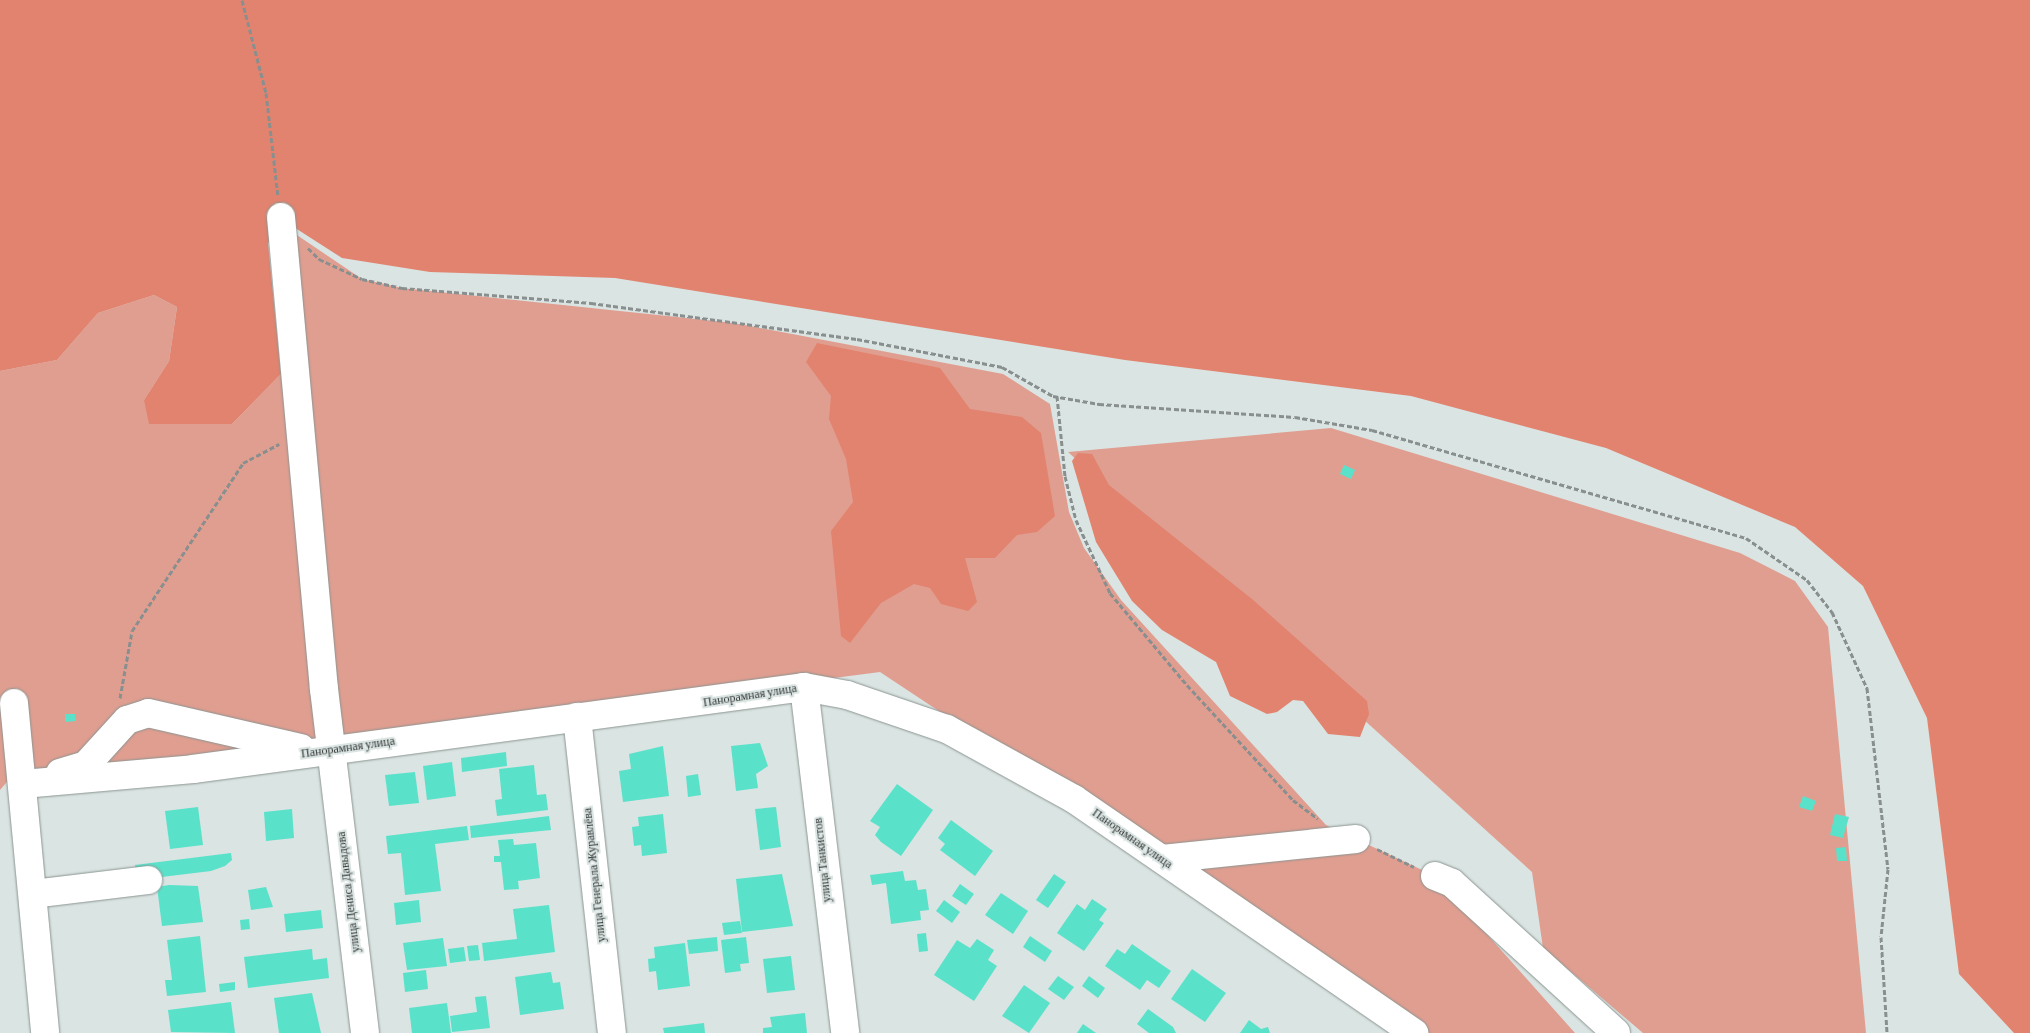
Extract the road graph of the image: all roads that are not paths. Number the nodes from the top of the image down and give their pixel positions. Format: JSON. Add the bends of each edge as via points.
{"nodes":[{"id":1,"x":281,"y":221,"type":"road end"},
{"id":2,"x":804,"y":687,"type":"junction"},
{"id":3,"x":14,"y":704,"type":"dead end"},
{"id":4,"x":577,"y":717,"type":"junction"},
{"id":5,"x":324,"y":751,"type":"junction"},
{"id":6,"x":23,"y":784,"type":"junction"},
{"id":7,"x":1356,"y":839,"type":"road end"},
{"id":8,"x":1162,"y":860,"type":"junction"},
{"id":9,"x":1435,"y":876,"type":"road end"},
{"id":10,"x":148,"y":880,"type":"dead end"},
{"id":11,"x":33,"y":894,"type":"junction"},
{"id":12,"x":41,"y":1033,"type":"edge"},
{"id":13,"x":365,"y":1033,"type":"edge"},
{"id":14,"x":612,"y":1033,"type":"edge"},
{"id":15,"x":845,"y":1033,"type":"edge"},
{"id":16,"x":1414,"y":1033,"type":"edge"},
{"id":17,"x":1616,"y":1033,"type":"edge"}],
"edges":[{"from":1,"to":5,"type":"street","name":"улица Дениса Давыдова","via":[[301,433]]},
{"from":2,"to":4,"type":"street","name":"Панорамная улица"},
{"from":2,"to":8,"type":"street","name":"Панорамная улица","via":[[888,706],[947,729],[1074,798]]},
{"from":2,"to":15,"type":"street","name":"улица Танкистов"},
{"from":3,"to":6,"type":"street"},
{"from":4,"to":5,"type":"street","name":"Панорамная улица"},
{"from":4,"to":14,"type":"street","name":"улица Генерала Журавлёва"},
{"from":5,"to":6,"type":"street","name":"Панорамная улица"},
{"from":5,"to":6,"type":"street","via":[[148,713],[127,720],[86,765]]},
{"from":5,"to":13,"type":"street","name":"улица Дениса Давыдова"},
{"from":6,"to":11,"type":"street"},
{"from":7,"to":8,"type":"street"},
{"from":8,"to":16,"type":"street","name":"Панорамная улица"},
{"from":9,"to":17,"type":"street","via":[[1452,883]]},
{"from":10,"to":11,"type":"street"},
{"from":11,"to":12,"type":"street"}]}
